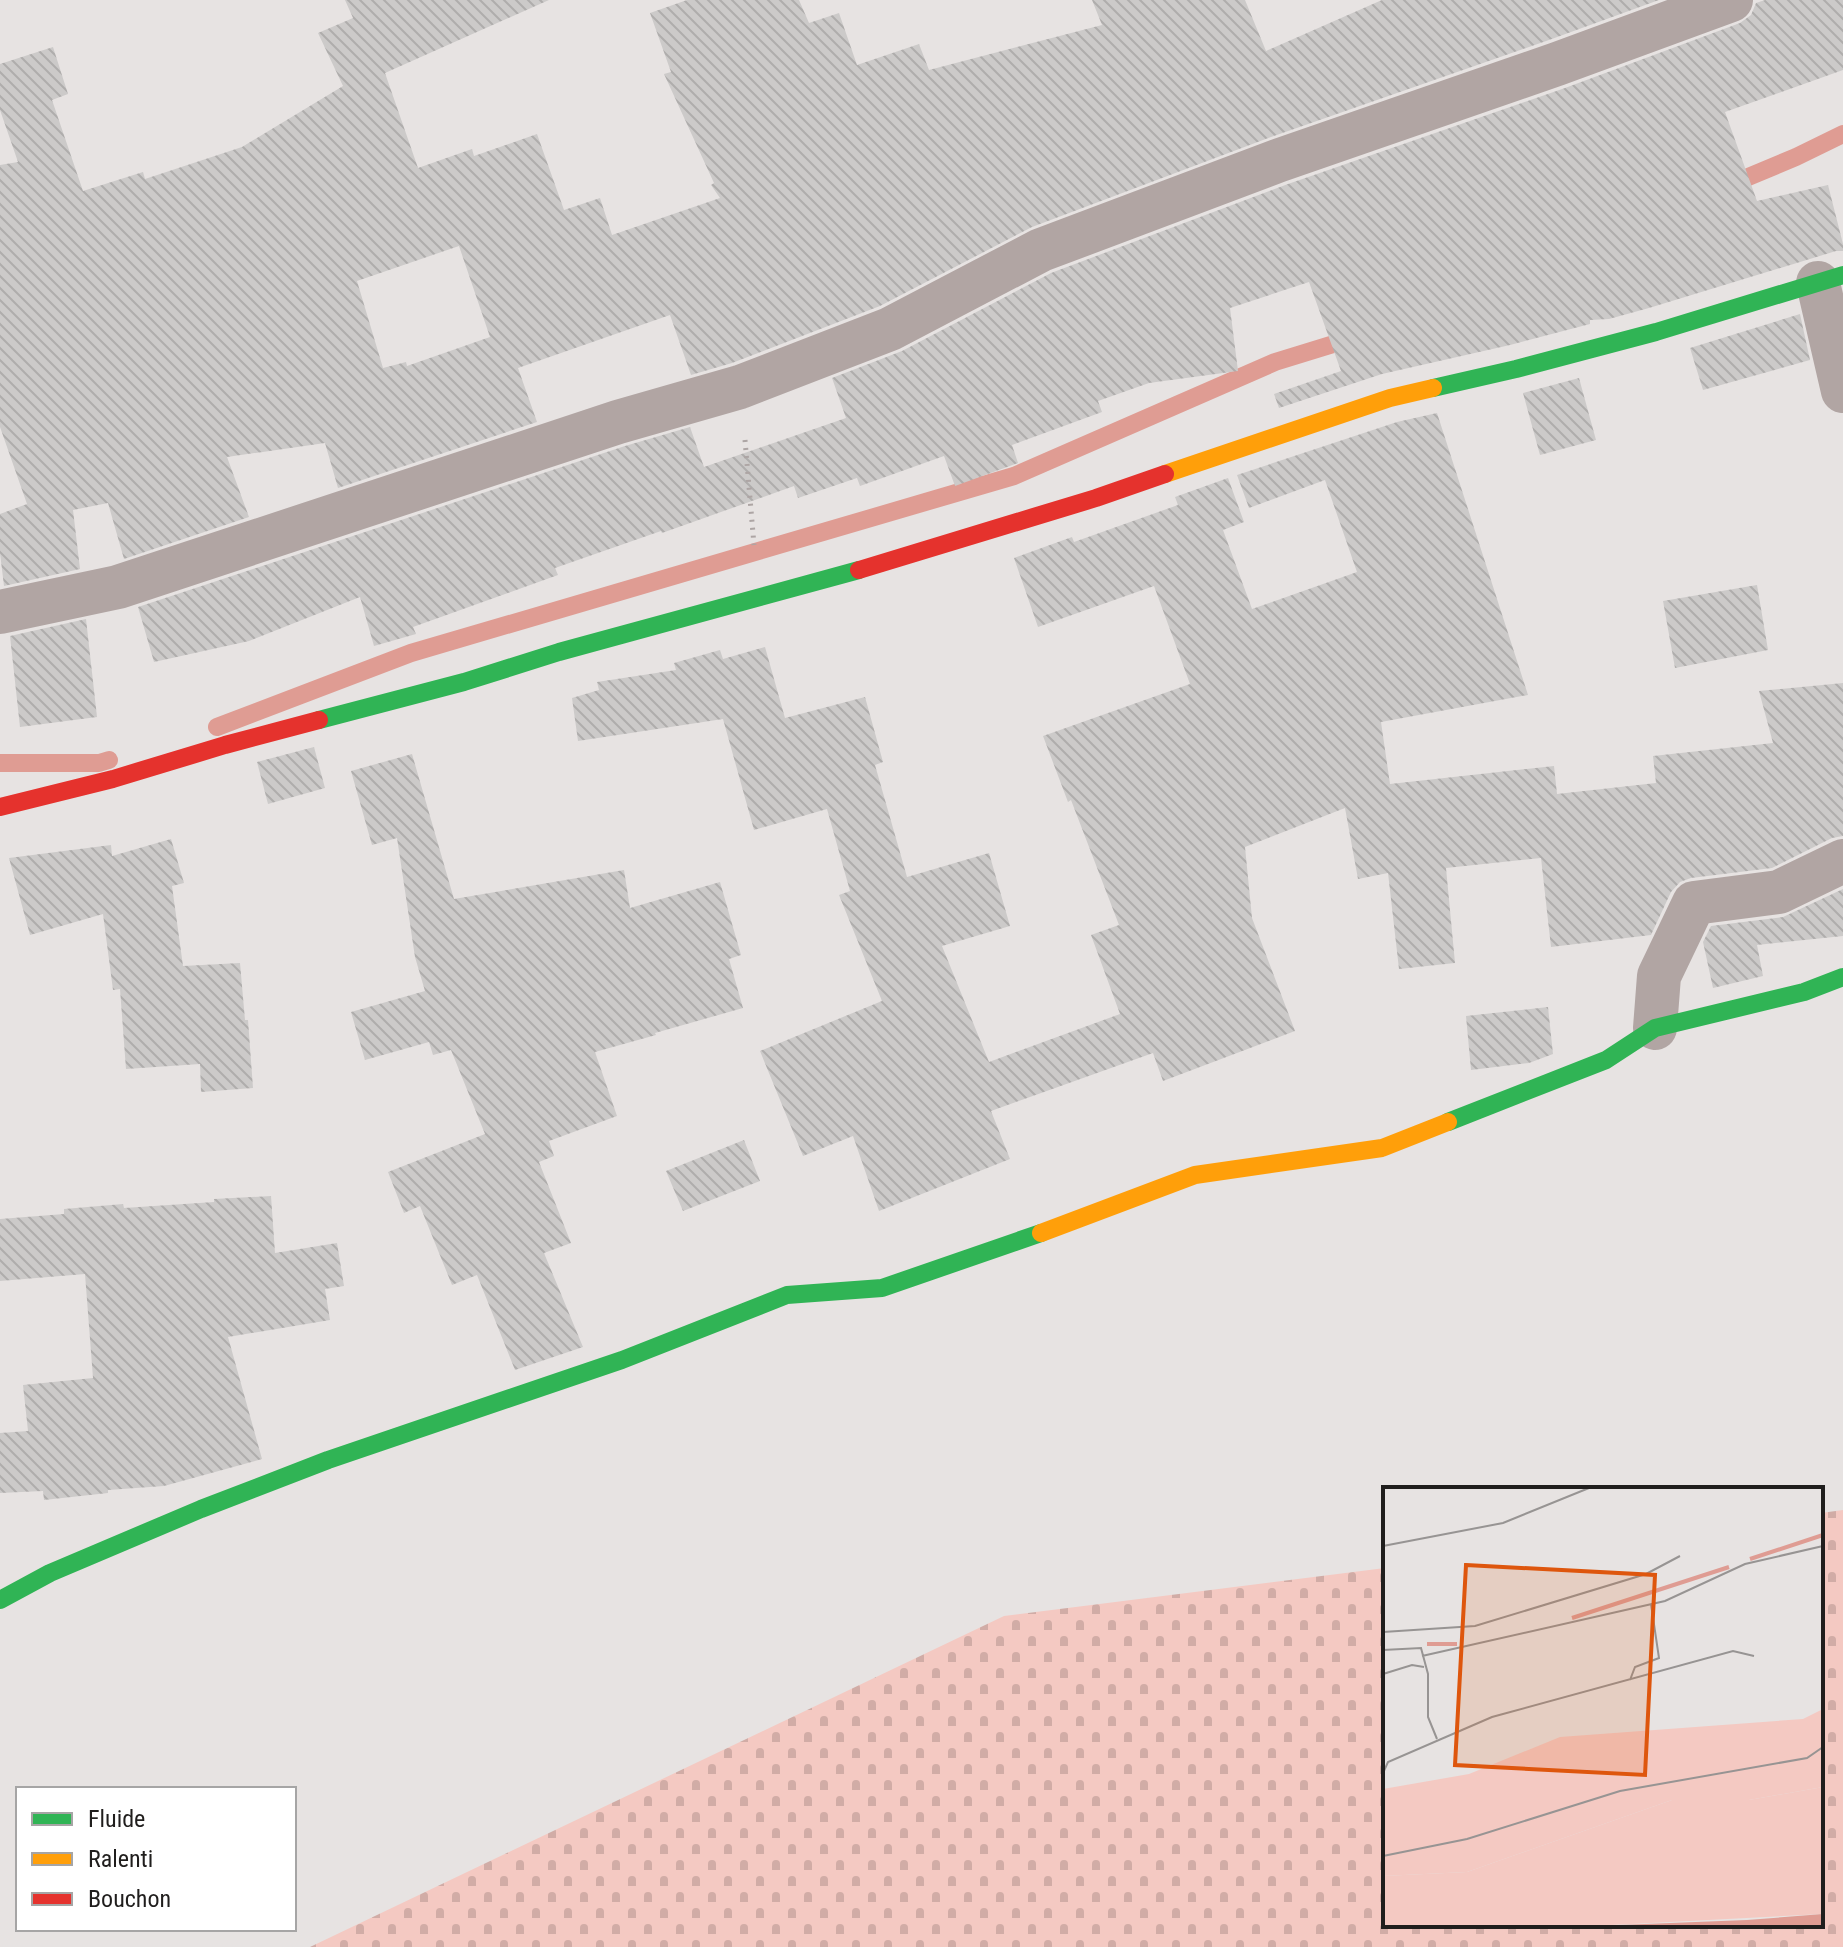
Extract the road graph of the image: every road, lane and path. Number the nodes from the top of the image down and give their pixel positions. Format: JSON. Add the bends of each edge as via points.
{"nodes":[{"id":1,"x":1731,"y":0,"type":"edge"},
{"id":2,"x":1830,"y":279,"type":"edge"},
{"id":3,"x":740,"y":387,"type":"junction"},
{"id":4,"x":1843,"y":391,"type":"edge"},
{"id":5,"x":759,"y":597,"type":"junction"},
{"id":6,"x":0,"y":612,"type":"edge"},
{"id":7,"x":0,"y":807,"type":"edge"},
{"id":8,"x":1843,"y":861,"type":"edge"},
{"id":9,"x":1843,"y":977,"type":"edge"},
{"id":10,"x":1655,"y":1028,"type":"junction"},
{"id":11,"x":0,"y":1600,"type":"edge"}],
"edges":[{"from":1,"to":3,"type":"street","via":[[1041,250],[890,329]]},
{"from":2,"to":4,"type":"street"},
{"from":2,"to":5,"type":"street","via":[[1642,336],[1390,398],[1096,498]]},
{"from":3,"to":5,"type":"path"},
{"from":3,"to":6,"type":"street","via":[[618,422],[118,587]]},
{"from":5,"to":7,"type":"street"},
{"from":8,"to":10,"type":"street","via":[[1779,892],[1694,903],[1659,976]]},
{"from":9,"to":10,"type":"street","via":[[1804,992]]},
{"from":10,"to":11,"type":"street","via":[[1606,1060],[1382,1148],[1195,1175],[882,1288],[787,1295],[622,1360],[201,1509]]}]}
